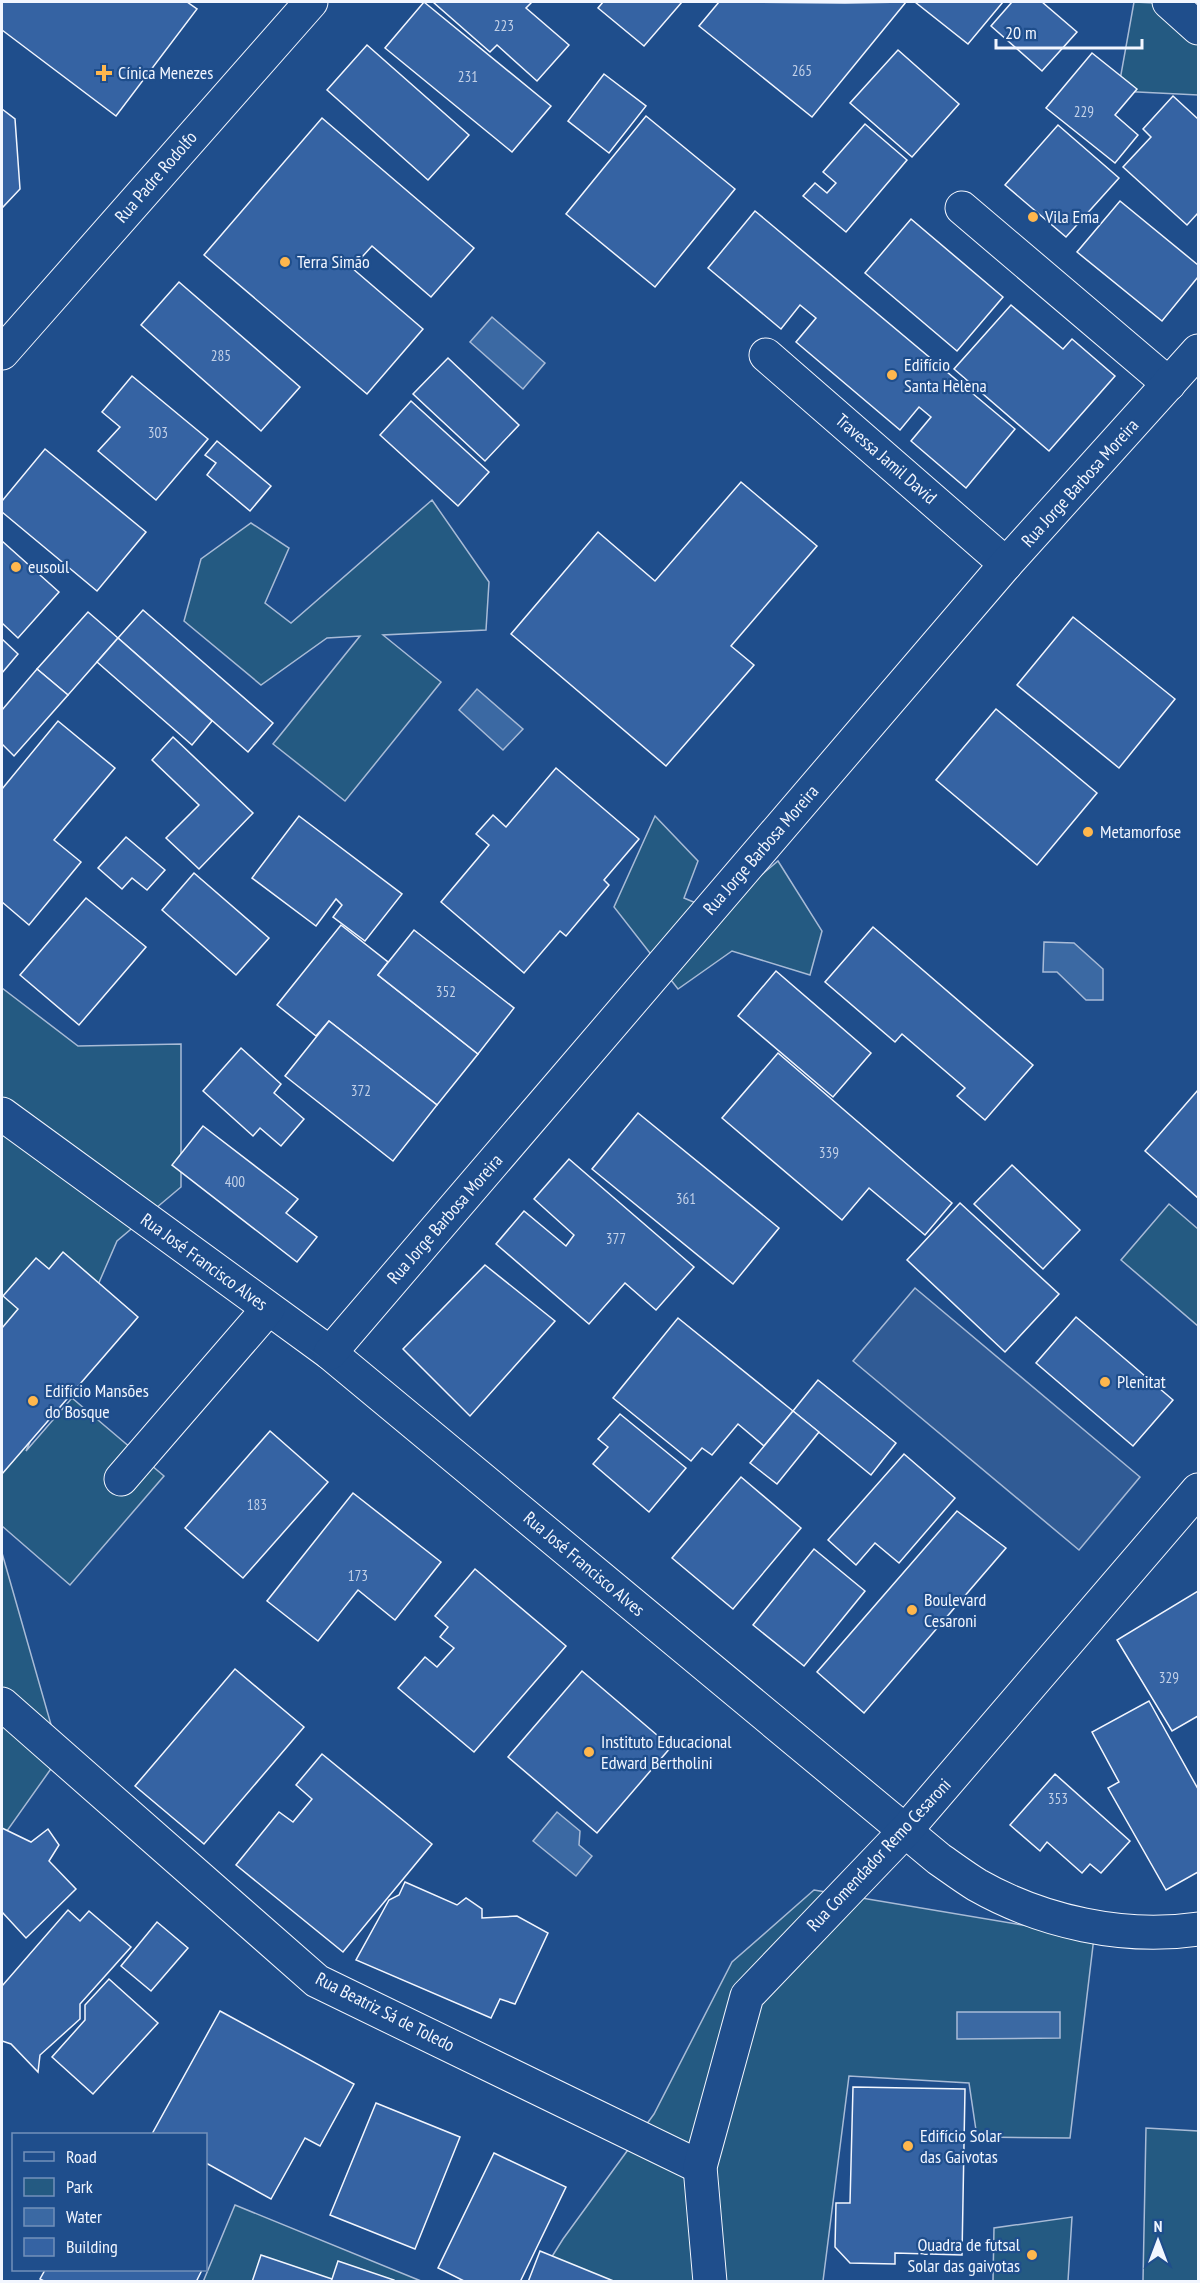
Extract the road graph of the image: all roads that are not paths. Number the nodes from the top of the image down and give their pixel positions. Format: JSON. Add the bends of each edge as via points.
{"nodes":[{"id":1,"x":311,"y":2,"type":"edge"},
{"id":2,"x":1169,"y":2,"type":"edge"},
{"id":3,"x":1198,"y":28,"type":"edge"},
{"id":4,"x":962,"y":208,"type":"dead end"},
{"id":5,"x":1198,"y":351,"type":"edge"},
{"id":6,"x":2,"y":353,"type":"edge"},
{"id":7,"x":766,"y":355,"type":"dead end"},
{"id":8,"x":1169,"y":384,"type":"junction"},
{"id":9,"x":1006,"y":564,"type":"junction"},
{"id":10,"x":2,"y":1114,"type":"edge"},
{"id":11,"x":268,"y":1308,"type":"junction"},
{"id":12,"x":330,"y":1353,"type":"junction"},
{"id":13,"x":120,"y":1479,"type":"dead end"},
{"id":14,"x":1198,"y":1490,"type":"edge"},
{"id":15,"x":2,"y":1704,"type":"edge"},
{"id":16,"x":906,"y":1830,"type":"junction"},
{"id":17,"x":1198,"y":1929,"type":"edge"},
{"id":18,"x":700,"y":2167,"type":"junction"},
{"id":19,"x":710,"y":2282,"type":"edge"}],
"edges":[{"from":1,"to":6,"type":"street","name":"Rua Padre Rodolfo"},
{"from":2,"to":3,"type":"street"},
{"from":4,"to":8,"type":"street"},
{"from":5,"to":8,"type":"street","name":"Rua Jorge Barbosa Moreira"},
{"from":7,"to":9,"type":"street","name":"Travessa Jamil David"},
{"from":8,"to":9,"type":"street","name":"Rua Jorge Barbosa Moreira"},
{"from":9,"to":12,"type":"street","name":"Rua Jorge Barbosa Moreira"},
{"from":10,"to":11,"type":"street","name":"Rua José Francisco Alves"},
{"from":11,"to":12,"type":"street","name":"Rua José Francisco Alves"},
{"from":11,"to":13,"type":"street"},
{"from":12,"to":16,"type":"street","name":"Rua José Francisco Alves"},
{"from":14,"to":16,"type":"street","name":"Rua Comendador Remo Cesaroni"},
{"from":15,"to":18,"type":"street","name":"Rua Beatriz Sá de Toledo","via":[[317,1981]]},
{"from":16,"to":17,"type":"street","name":"Rua José Francisco Alves","via":[[977,1885],[1060,1919],[1149,1932]]},
{"from":16,"to":18,"type":"street","name":"Rua Comendador Remo Cesaroni","via":[[747,1996]]},
{"from":18,"to":19,"type":"street","name":"Rua Comendador Remo Cesaroni"}]}
